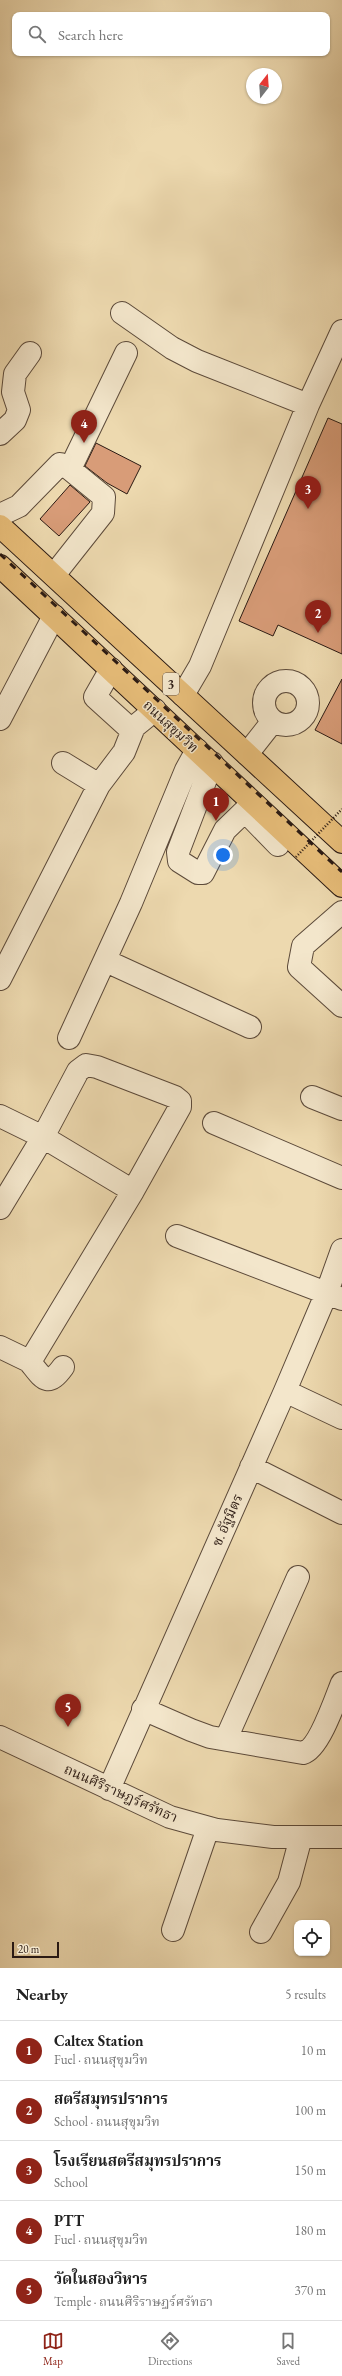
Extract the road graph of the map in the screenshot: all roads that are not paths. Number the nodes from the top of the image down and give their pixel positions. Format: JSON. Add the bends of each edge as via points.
{"nodes":[{"id":1,"x":122,"y":313,"type":"dead end"},
{"id":2,"x":342,"y":331,"type":"edge"},
{"id":3,"x":30,"y":353,"type":"dead end"},
{"id":4,"x":126,"y":353,"type":"dead end"},
{"id":5,"x":308,"y":405,"type":"junction"},
{"id":6,"x":0,"y":434,"type":"edge"},
{"id":7,"x":70,"y":469,"type":"junction"},
{"id":8,"x":0,"y":515,"type":"edge"},
{"id":9,"x":0,"y":526,"type":"edge"},
{"id":10,"x":0,"y":566,"type":"edge"},
{"id":11,"x":54,"y":575,"type":"junction"},
{"id":12,"x":54,"y":616,"type":"junction"},
{"id":13,"x":111,"y":669,"type":"junction"},
{"id":14,"x":183,"y":695,"type":"junction"},
{"id":15,"x":155,"y":710,"type":"junction"},
{"id":16,"x":1,"y":714,"type":"edge"},
{"id":17,"x":273,"y":721,"type":"dead end"},
{"id":18,"x":134,"y":727,"type":"junction"},
{"id":19,"x":247,"y":754,"type":"junction"},
{"id":20,"x":204,"y":757,"type":"junction"},
{"id":21,"x":63,"y":763,"type":"dead end"},
{"id":22,"x":99,"y":785,"type":"junction"},
{"id":23,"x":249,"y":807,"type":"junction"},
{"id":24,"x":342,"y":842,"type":"edge"},
{"id":25,"x":287,"y":851,"type":"road end"},
{"id":26,"x":342,"y":886,"type":"edge"},
{"id":27,"x":342,"y":912,"type":"edge"},
{"id":28,"x":106,"y":961,"type":"junction"},
{"id":29,"x":0,"y":979,"type":"edge"},
{"id":30,"x":342,"y":1006,"type":"edge"},
{"id":31,"x":250,"y":1027,"type":"dead end"},
{"id":32,"x":69,"y":1038,"type":"dead end"},
{"id":33,"x":312,"y":1097,"type":"dead end"},
{"id":34,"x":342,"y":1109,"type":"edge"},
{"id":35,"x":0,"y":1116,"type":"edge"},
{"id":36,"x":214,"y":1123,"type":"dead end"},
{"id":37,"x":43,"y":1137,"type":"junction"},
{"id":38,"x":342,"y":1178,"type":"edge"},
{"id":39,"x":133,"y":1191,"type":"junction"},
{"id":40,"x":0,"y":1208,"type":"edge"},
{"id":41,"x":177,"y":1236,"type":"dead end"},
{"id":42,"x":342,"y":1250,"type":"edge"},
{"id":43,"x":334,"y":1296,"type":"edge"},
{"id":44,"x":0,"y":1347,"type":"edge"},
{"id":45,"x":29,"y":1361,"type":"junction"},
{"id":46,"x":63,"y":1367,"type":"dead end"},
{"id":47,"x":285,"y":1391,"type":"junction"},
{"id":48,"x":342,"y":1418,"type":"edge"},
{"id":49,"x":251,"y":1467,"type":"junction"},
{"id":50,"x":342,"y":1513,"type":"edge"},
{"id":51,"x":298,"y":1577,"type":"dead end"},
{"id":52,"x":342,"y":1683,"type":"edge"},
{"id":53,"x":143,"y":1708,"type":"junction"},
{"id":54,"x":0,"y":1737,"type":"edge"},
{"id":55,"x":226,"y":1739,"type":"junction"},
{"id":56,"x":109,"y":1789,"type":"junction"},
{"id":57,"x":208,"y":1828,"type":"junction"},
{"id":58,"x":301,"y":1837,"type":"junction"},
{"id":59,"x":342,"y":1837,"type":"edge"},
{"id":60,"x":174,"y":1930,"type":"dead end"},
{"id":61,"x":262,"y":1932,"type":"dead end"}],
"edges":[{"from":1,"to":5,"type":"street","via":[[172,348],[197,361]]},
{"from":2,"to":5,"type":"street"},
{"from":3,"to":6,"type":"street","via":[[15,374],[13,392],[19,410],[15,420]]},
{"from":4,"to":7,"type":"street"},
{"from":5,"to":14,"type":"street","via":[[200,666]]},
{"from":7,"to":8,"type":"street","via":[[60,464],[19,506]]},
{"from":7,"to":11,"type":"street","via":[[104,497],[105,505],[103,513]]},
{"from":9,"to":11,"type":"highway","number":"3"},
{"from":10,"to":12,"type":"highway","name":"ถนนสุขุมวิท","number":"3"},
{"from":11,"to":14,"type":"highway","number":"3"},
{"from":12,"to":13,"type":"highway","name":"ถนนสุขุมวิท","number":"3"},
{"from":12,"to":16,"type":"street"},
{"from":13,"to":15,"type":"highway","name":"ถนนสุขุมวิท","number":"3"},
{"from":13,"to":18,"type":"street","via":[[95,697],[127,726]]},
{"from":14,"to":19,"type":"highway","number":"3"},
{"from":15,"to":18,"type":"street"},
{"from":15,"to":20,"type":"highway","name":"ถนนสุขุมวิท","number":"3"},
{"from":17,"to":19,"type":"street"},
{"from":18,"to":22,"type":"street","via":[[124,752]]},
{"from":19,"to":24,"type":"highway","number":"3"},
{"from":20,"to":23,"type":"highway","name":"ถนนสุขุมวิท","number":"3"},
{"from":20,"to":23,"type":"street","via":[[178,852],[179,861],[198,873],[203,873],[225,830]]},
{"from":20,"to":28,"type":"street","via":[[180,784]]},
{"from":21,"to":22,"type":"street"},
{"from":22,"to":29,"type":"street"},
{"from":23,"to":25,"type":"street"},
{"from":23,"to":26,"type":"highway","name":"ถนนสุขุมวิท","number":"3"},
{"from":27,"to":30,"type":"street","via":[[303,946],[299,967]]},
{"from":28,"to":31,"type":"street"},
{"from":28,"to":32,"type":"street"},
{"from":33,"to":34,"type":"street"},
{"from":35,"to":37,"type":"street"},
{"from":36,"to":38,"type":"street"},
{"from":37,"to":39,"type":"street"},
{"from":37,"to":39,"type":"street","via":[[78,1071],[86,1065],[175,1097],[180,1101],[180,1107]]},
{"from":37,"to":40,"type":"street"},
{"from":39,"to":45,"type":"street"},
{"from":41,"to":43,"type":"street"},
{"from":42,"to":43,"type":"street","name":"ซ. อัฐมิตร"},
{"from":43,"to":47,"type":"street","name":"ซ. อัฐมิตร"},
{"from":44,"to":45,"type":"street"},
{"from":45,"to":46,"type":"street","via":[[44,1379],[49,1381],[54,1379]]},
{"from":47,"to":48,"type":"street"},
{"from":47,"to":49,"type":"street","name":"ซ. อัฐมิตร"},
{"from":49,"to":50,"type":"street"},
{"from":49,"to":53,"type":"street","name":"ซ. อัฐมิตร"},
{"from":51,"to":55,"type":"street"},
{"from":52,"to":55,"type":"street","via":[[322,1730],[307,1752],[295,1753]]},
{"from":53,"to":55,"type":"street","via":[[191,1730]]},
{"from":53,"to":56,"type":"street","name":"ซ. อัฐมิตร"},
{"from":54,"to":56,"type":"street","name":"ถนนศิริราษฎร์ศรัทธา"},
{"from":56,"to":57,"type":"street","name":"ถนนศิริราษฎร์ศรัทธา","via":[[170,1817]]},
{"from":57,"to":58,"type":"street","name":"ถนนศิริราษฎร์ศรัทธา","via":[[273,1837]]},
{"from":57,"to":60,"type":"street"},
{"from":58,"to":59,"type":"street","name":"ถนนศิริราษฎร์ศรัทธา"},
{"from":58,"to":61,"type":"street","via":[[289,1882]]}]}
